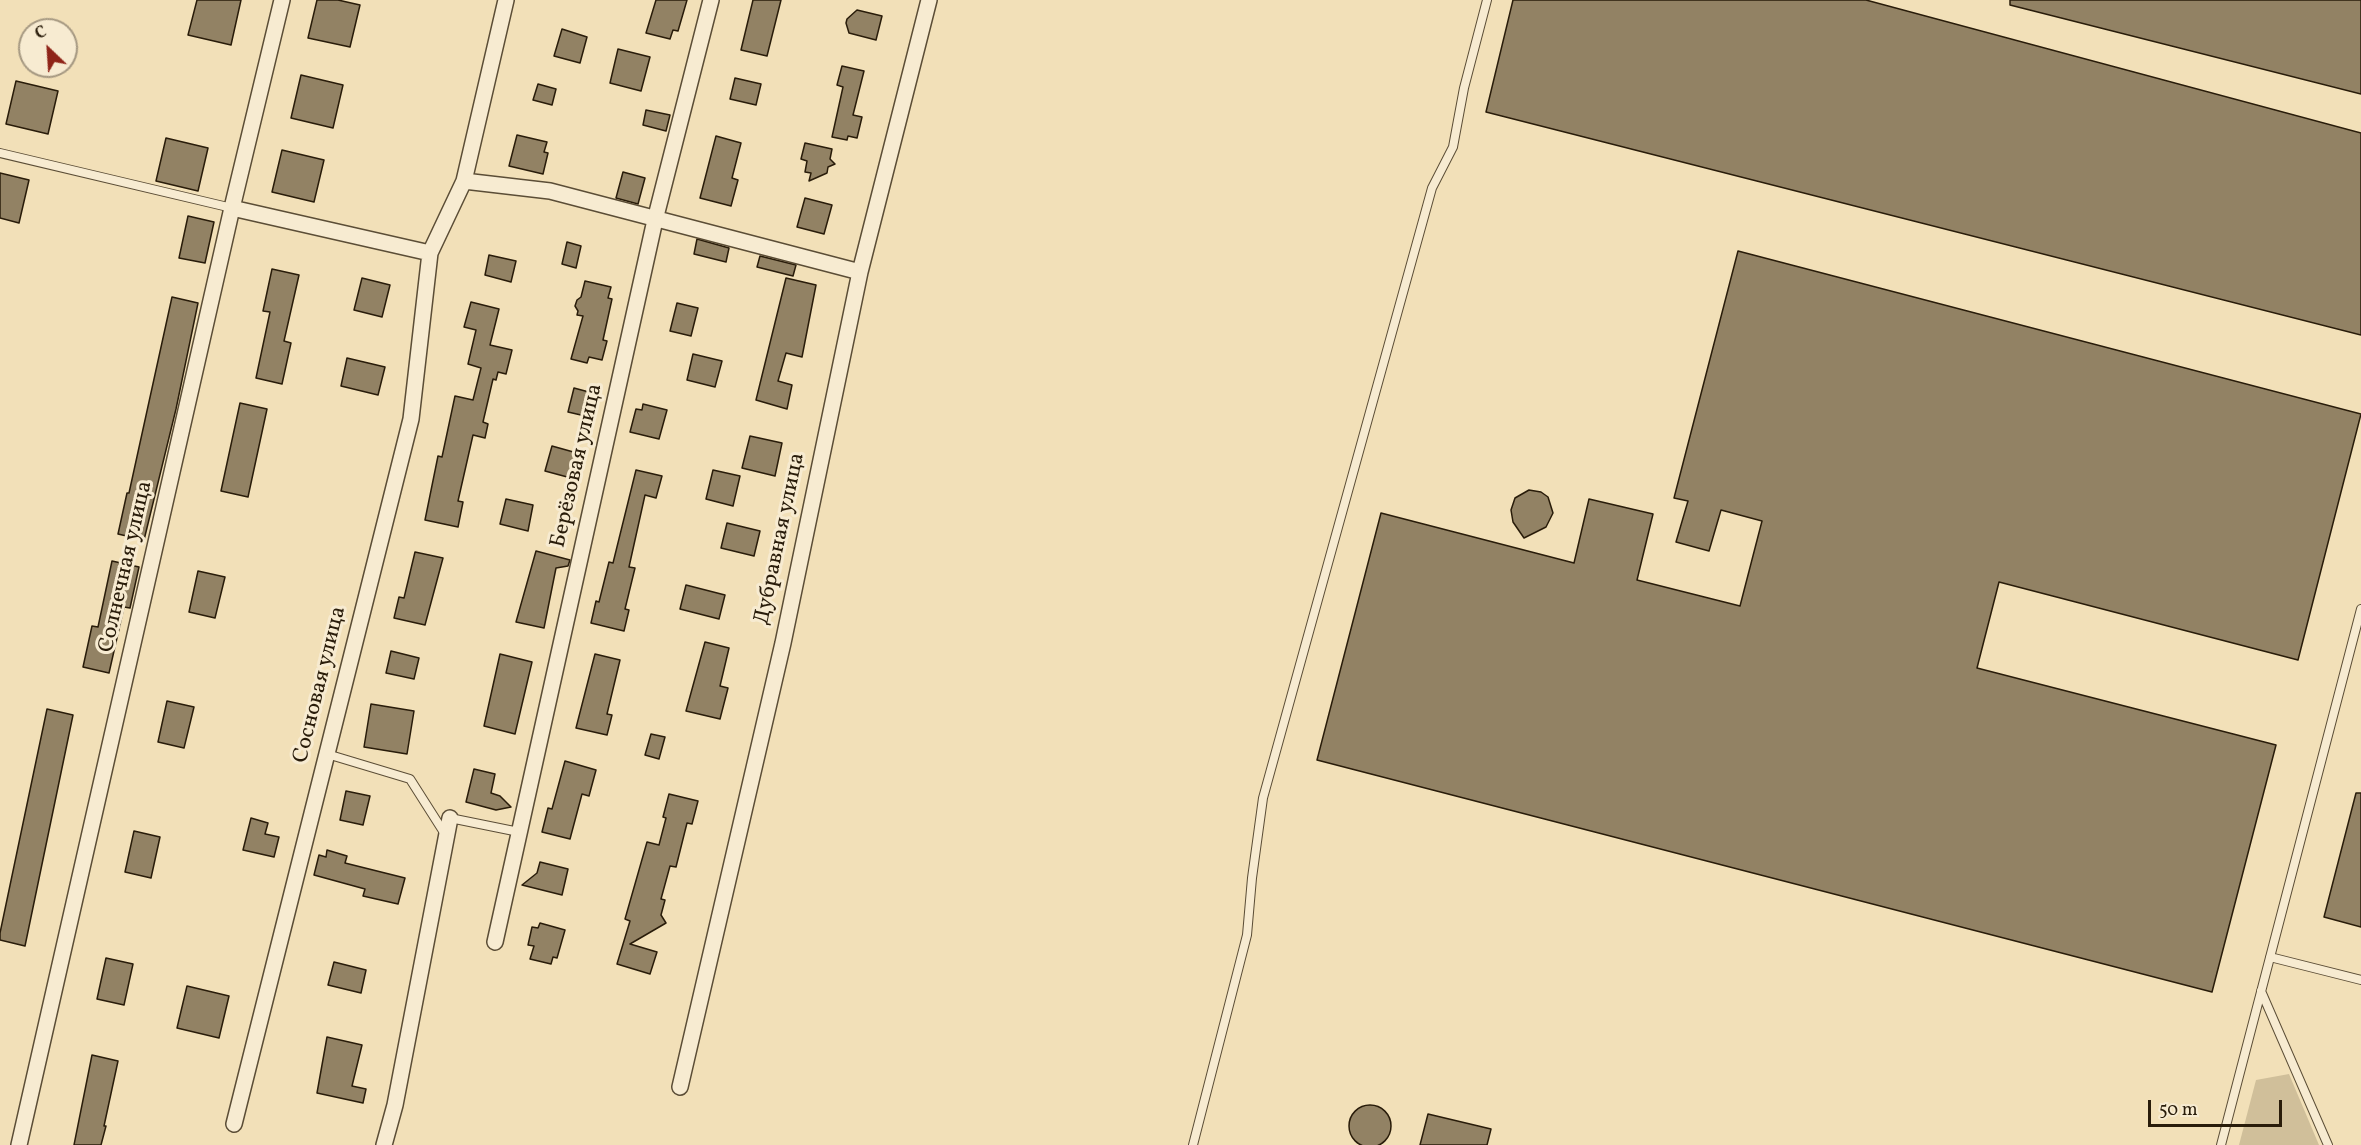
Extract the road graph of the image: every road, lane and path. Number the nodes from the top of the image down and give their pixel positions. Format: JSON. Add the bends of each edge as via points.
{"nodes":[{"id":1,"x":282,"y":0,"type":"edge"},
{"id":2,"x":506,"y":0,"type":"edge"},
{"id":3,"x":711,"y":0,"type":"edge"},
{"id":4,"x":929,"y":0,"type":"edge"},
{"id":5,"x":1487,"y":0,"type":"edge"},
{"id":6,"x":0,"y":153,"type":"edge"},
{"id":7,"x":464,"y":181,"type":"junction"},
{"id":8,"x":232,"y":208,"type":"junction"},
{"id":9,"x":655,"y":220,"type":"junction"},
{"id":10,"x":429,"y":253,"type":"junction"},
{"id":11,"x":860,"y":272,"type":"junction"},
{"id":12,"x":2361,"y":609,"type":"edge"},
{"id":13,"x":327,"y":754,"type":"junction"},
{"id":14,"x":450,"y":818,"type":"joint"},
{"id":15,"x":519,"y":832,"type":"junction"},
{"id":16,"x":446,"y":836,"type":"junction"},
{"id":17,"x":495,"y":942,"type":"dead end"},
{"id":18,"x":2270,"y":957,"type":"junction"},
{"id":19,"x":2361,"y":980,"type":"edge"},
{"id":20,"x":2261,"y":991,"type":"junction"},
{"id":21,"x":680,"y":1088,"type":"dead end"},
{"id":22,"x":234,"y":1124,"type":"dead end"},
{"id":23,"x":19,"y":1145,"type":"edge"},
{"id":24,"x":384,"y":1145,"type":"edge"},
{"id":25,"x":1193,"y":1145,"type":"edge"},
{"id":26,"x":2221,"y":1145,"type":"edge"},
{"id":27,"x":2328,"y":1145,"type":"edge"}],
"edges":[{"from":1,"to":8,"type":"street","name":"Солнечная улица"},
{"from":2,"to":7,"type":"street"},
{"from":3,"to":9,"type":"street","name":"Берёзовая улица"},
{"from":4,"to":11,"type":"street","name":"Дубравная улица"},
{"from":5,"to":25,"type":"lane","via":[[1453,147],[1432,188],[1263,798],[1247,935]]},
{"from":6,"to":8,"type":"lane"},
{"from":7,"to":9,"type":"street","via":[[550,191]]},
{"from":7,"to":10,"type":"street","name":"Сосновая улица"},
{"from":8,"to":10,"type":"street"},
{"from":8,"to":23,"type":"street","name":"Солнечная улица"},
{"from":9,"to":11,"type":"street"},
{"from":9,"to":15,"type":"street","name":"Берёзовая улица"},
{"from":10,"to":13,"type":"street","name":"Сосновая улица","via":[[411,419]]},
{"from":11,"to":21,"type":"street","name":"Дубравная улица","via":[[783,643]]},
{"from":12,"to":18,"type":"lane"},
{"from":13,"to":16,"type":"lane","via":[[410,779]]},
{"from":13,"to":22,"type":"street","name":"Сосновая улица"},
{"from":14,"to":15,"type":"lane"},
{"from":14,"to":16,"type":"street"},
{"from":15,"to":17,"type":"street","name":"Берёзовая улица"},
{"from":16,"to":24,"type":"street"},
{"from":18,"to":19,"type":"lane"},
{"from":18,"to":20,"type":"lane"},
{"from":20,"to":26,"type":"lane"},
{"from":20,"to":27,"type":"lane"}]}
